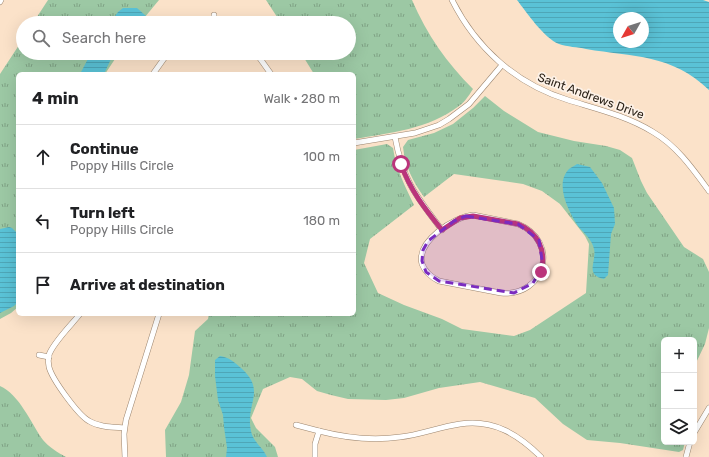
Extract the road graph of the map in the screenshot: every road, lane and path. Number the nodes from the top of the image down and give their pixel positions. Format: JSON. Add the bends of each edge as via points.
{"nodes":[{"id":1,"x":452,"y":0,"type":"edge"},
{"id":2,"x":163,"y":60,"type":"edge"},
{"id":3,"x":261,"y":60,"type":"edge"},
{"id":4,"x":502,"y":65,"type":"junction"},
{"id":5,"x":154,"y":72,"type":"edge"},
{"id":6,"x":270,"y":72,"type":"edge"},
{"id":7,"x":395,"y":137,"type":"junction"},
{"id":8,"x":356,"y":143,"type":"edge"},
{"id":9,"x":709,"y":191,"type":"edge"},
{"id":10,"x":442,"y":230,"type":"junction"},
{"id":11,"x":78,"y":316,"type":"edge"},
{"id":12,"x":158,"y":316,"type":"edge"},
{"id":13,"x":39,"y":355,"type":"dead end"},
{"id":14,"x":49,"y":357,"type":"junction"},
{"id":15,"x":709,"y":408,"type":"edge"},
{"id":16,"x":296,"y":425,"type":"dead end"},
{"id":17,"x":124,"y":428,"type":"junction"},
{"id":18,"x":697,"y":428,"type":"edge"},
{"id":19,"x":318,"y":431,"type":"junction"},
{"id":20,"x":689,"y":445,"type":"edge"},
{"id":21,"x":124,"y":457,"type":"edge"},
{"id":22,"x":315,"y":457,"type":"edge"},
{"id":23,"x":541,"y":457,"type":"edge"},
{"id":24,"x":686,"y":457,"type":"edge"}],
"edges":[{"from":1,"to":4,"type":"street","name":"Saint Andrews Drive","via":[[473,35]]},
{"from":2,"to":5,"type":"street"},
{"from":3,"to":6,"type":"street"},
{"from":4,"to":7,"type":"street","via":[[469,104],[449,119],[427,130]]},
{"from":4,"to":9,"type":"street","name":"Saint Andrews Drive","via":[[546,92],[632,120],[655,133],[685,160]]},
{"from":7,"to":8,"type":"street"},
{"from":7,"to":10,"type":"street","via":[[401,164],[410,186]]},
{"from":10,"to":10,"type":"street","via":[[460,218],[473,216],[518,224],[535,235],[541,246],[544,259],[541,272],[527,288],[508,294],[434,278],[423,267],[421,255],[428,240]]},
{"from":11,"to":14,"type":"street","via":[[52,348]]},
{"from":12,"to":17,"type":"street"},
{"from":13,"to":14,"type":"street"},
{"from":14,"to":17,"type":"street","via":[[50,371],[84,418],[95,424]]},
{"from":15,"to":18,"type":"street"},
{"from":16,"to":19,"type":"street"},
{"from":17,"to":21,"type":"street"},
{"from":19,"to":22,"type":"street"},
{"from":19,"to":23,"type":"street","via":[[350,438],[384,439],[460,424],[481,424],[513,434]]},
{"from":20,"to":24,"type":"street"}]}
